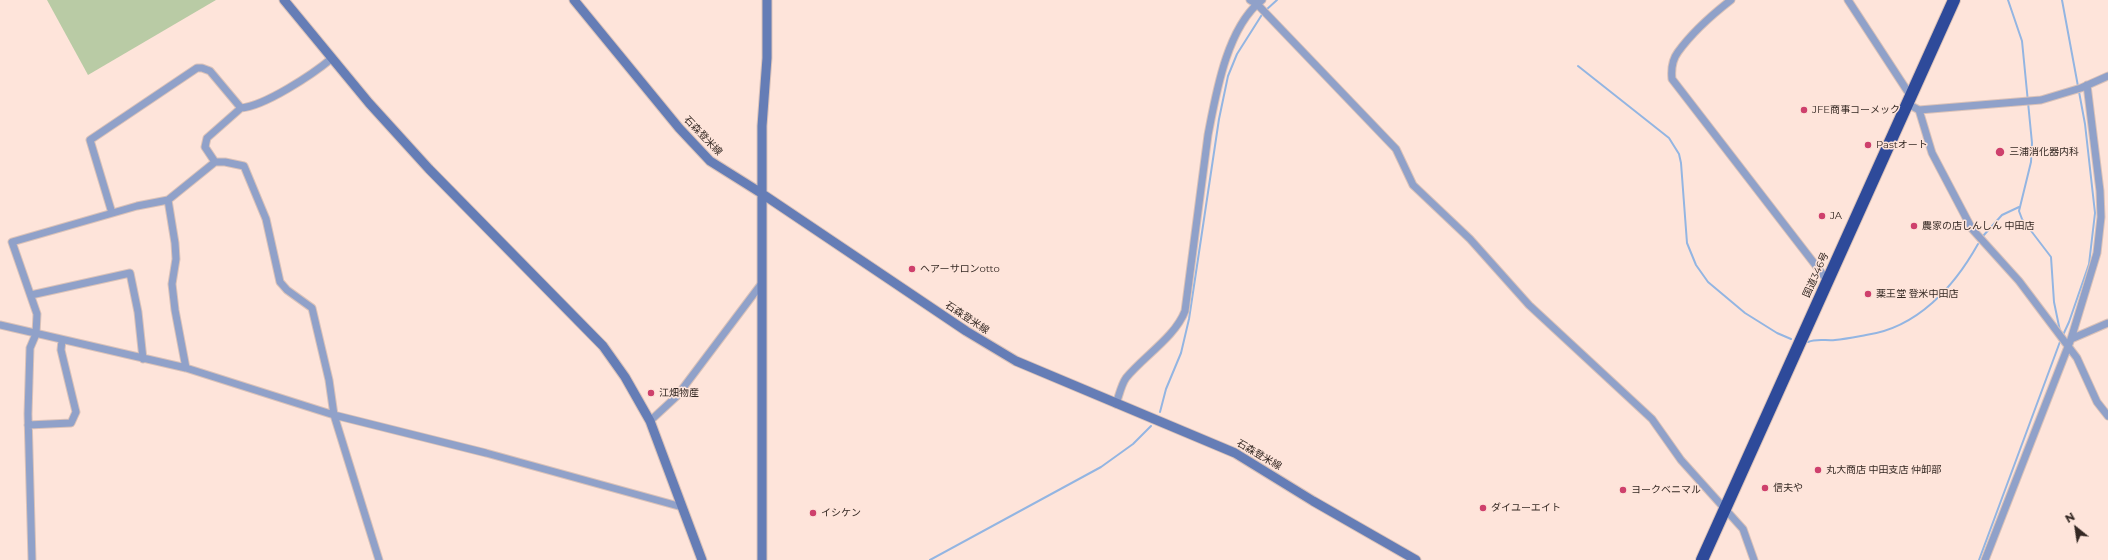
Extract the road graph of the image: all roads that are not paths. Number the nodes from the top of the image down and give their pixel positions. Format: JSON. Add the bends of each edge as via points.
{"nodes":[{"id":1,"x":284,"y":0,"type":"edge"},
{"id":2,"x":574,"y":0,"type":"edge"},
{"id":3,"x":767,"y":0,"type":"edge"},
{"id":4,"x":1250,"y":0,"type":"edge"},
{"id":5,"x":1731,"y":0,"type":"edge"},
{"id":6,"x":1848,"y":0,"type":"edge"},
{"id":7,"x":1954,"y":0,"type":"edge"},
{"id":8,"x":1260,"y":4,"type":"edge"},
{"id":9,"x":331,"y":59,"type":"junction"},
{"id":10,"x":2108,"y":77,"type":"edge"},
{"id":11,"x":2086,"y":86,"type":"junction"},
{"id":12,"x":1908,"y":99,"type":"junction"},
{"id":13,"x":242,"y":108,"type":"junction"},
{"id":14,"x":1919,"y":110,"type":"junction"},
{"id":15,"x":215,"y":162,"type":"junction"},
{"id":16,"x":761,"y":193,"type":"junction"},
{"id":17,"x":168,"y":200,"type":"junction"},
{"id":18,"x":112,"y":213,"type":"junction"},
{"id":19,"x":1827,"y":280,"type":"junction"},
{"id":20,"x":762,"y":283,"type":"junction"},
{"id":21,"x":30,"y":295,"type":"junction"},
{"id":22,"x":2108,"y":324,"type":"edge"},
{"id":23,"x":0,"y":325,"type":"edge"},
{"id":24,"x":36,"y":334,"type":"junction"},
{"id":25,"x":2071,"y":339,"type":"junction"},
{"id":26,"x":62,"y":340,"type":"junction"},
{"id":27,"x":2067,"y":346,"type":"junction"},
{"id":28,"x":142,"y":359,"type":"junction"},
{"id":29,"x":186,"y":368,"type":"junction"},
{"id":30,"x":1116,"y":404,"type":"junction"},
{"id":31,"x":334,"y":414,"type":"junction"},
{"id":32,"x":2108,"y":416,"type":"edge"},
{"id":33,"x":650,"y":421,"type":"junction"},
{"id":34,"x":28,"y":425,"type":"junction"},
{"id":35,"x":682,"y":507,"type":"junction"},
{"id":36,"x":1724,"y":510,"type":"junction"},
{"id":37,"x":32,"y":560,"type":"edge"},
{"id":38,"x":379,"y":560,"type":"edge"},
{"id":39,"x":702,"y":560,"type":"edge"},
{"id":40,"x":762,"y":560,"type":"edge"},
{"id":41,"x":1416,"y":560,"type":"edge"},
{"id":42,"x":1702,"y":560,"type":"edge"},
{"id":43,"x":1754,"y":560,"type":"edge"},
{"id":44,"x":1985,"y":560,"type":"edge"}],
"edges":[{"from":1,"to":9,"type":"street"},
{"from":2,"to":16,"type":"street","name":"石森登米線","via":[[694,146],[710,161]]},
{"from":3,"to":16,"type":"street"},
{"from":4,"to":8,"type":"street"},
{"from":5,"to":19,"type":"street","via":[[1716,11],[1678,53],[1671,68],[1672,79]]},
{"from":6,"to":12,"type":"street"},
{"from":7,"to":12,"type":"highway","name":"国道346号"},
{"from":8,"to":30,"type":"street","via":[[1245,16],[1237,33],[1213,107],[1185,311],[1177,326],[1125,380]]},
{"from":8,"to":36,"type":"street","via":[[1396,149],[1413,185],[1470,239],[1529,305],[1652,419],[1681,460]]},
{"from":9,"to":13,"type":"street","via":[[274,96],[249,108]]},
{"from":9,"to":33,"type":"street","via":[[430,169],[602,346],[625,377]]},
{"from":10,"to":11,"type":"street"},
{"from":11,"to":14,"type":"street","via":[[2041,100]]},
{"from":11,"to":25,"type":"street","via":[[2101,217],[2097,253]]},
{"from":12,"to":14,"type":"street"},
{"from":12,"to":19,"type":"highway","name":"国道346号"},
{"from":13,"to":15,"type":"street","via":[[207,138],[205,147]]},
{"from":13,"to":18,"type":"street","via":[[210,71],[197,68],[90,140]]},
{"from":14,"to":27,"type":"street","via":[[1932,153],[1972,229],[2019,281]]},
{"from":15,"to":17,"type":"street"},
{"from":15,"to":31,"type":"street","via":[[244,166],[266,219],[280,282],[312,308],[327,367]]},
{"from":16,"to":20,"type":"street"},
{"from":16,"to":30,"type":"street","name":"石森登米線","via":[[1016,361]]},
{"from":17,"to":18,"type":"street"},
{"from":17,"to":29,"type":"street","via":[[176,259],[172,284]]},
{"from":18,"to":21,"type":"street","via":[[12,242]]},
{"from":19,"to":36,"type":"highway","name":"国道346号"},
{"from":20,"to":33,"type":"street","via":[[678,396]]},
{"from":20,"to":40,"type":"street"},
{"from":21,"to":24,"type":"street","via":[[37,314]]},
{"from":21,"to":28,"type":"street","via":[[130,273],[138,312]]},
{"from":22,"to":25,"type":"street"},
{"from":23,"to":24,"type":"street"},
{"from":24,"to":26,"type":"street"},
{"from":24,"to":34,"type":"street","via":[[30,348]]},
{"from":25,"to":27,"type":"street"},
{"from":26,"to":28,"type":"street"},
{"from":26,"to":34,"type":"street","via":[[61,350],[76,412],[71,423]]},
{"from":27,"to":32,"type":"street","via":[[2077,358],[2097,402]]},
{"from":27,"to":44,"type":"street"},
{"from":28,"to":29,"type":"street"},
{"from":29,"to":31,"type":"street"},
{"from":30,"to":41,"type":"street","name":"石森登米線","via":[[1235,453]]},
{"from":31,"to":35,"type":"street"},
{"from":31,"to":38,"type":"street"},
{"from":33,"to":35,"type":"street"},
{"from":34,"to":37,"type":"street"},
{"from":35,"to":39,"type":"street"},
{"from":36,"to":42,"type":"highway","name":"国道346号"},
{"from":36,"to":43,"type":"street","via":[[1743,529]]}]}
